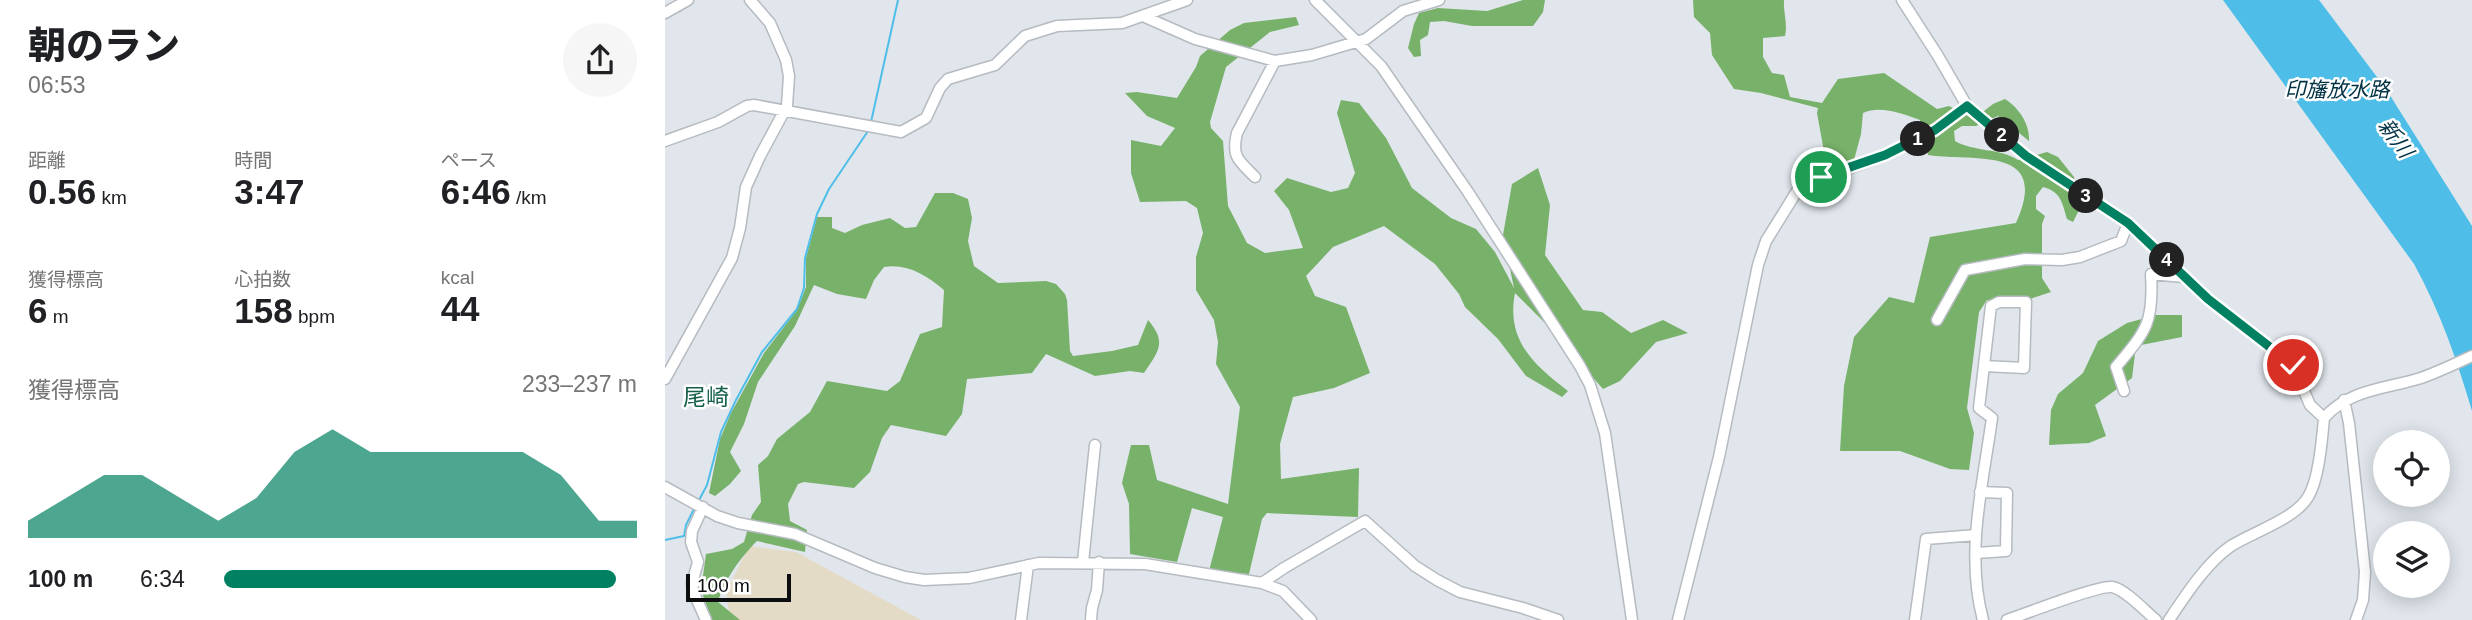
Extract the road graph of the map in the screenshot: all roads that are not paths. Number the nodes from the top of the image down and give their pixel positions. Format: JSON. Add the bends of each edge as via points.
{"nodes":[{"id":1,"x":688,"y":0,"type":"edge"},
{"id":2,"x":750,"y":0,"type":"edge"},
{"id":3,"x":1187,"y":0,"type":"edge"},
{"id":4,"x":1315,"y":0,"type":"edge"},
{"id":5,"x":1439,"y":0,"type":"edge"},
{"id":6,"x":1902,"y":0,"type":"edge"},
{"id":7,"x":665,"y":13,"type":"edge"},
{"id":8,"x":1145,"y":17,"type":"junction"},
{"id":9,"x":1357,"y":41,"type":"junction"},
{"id":10,"x":1275,"y":61,"type":"junction"},
{"id":11,"x":1967,"y":106,"type":"junction"},
{"id":12,"x":785,"y":111,"type":"junction"},
{"id":13,"x":665,"y":141,"type":"edge"},
{"id":14,"x":1255,"y":177,"type":"dead end"},
{"id":15,"x":2128,"y":223,"type":"junction"},
{"id":16,"x":2185,"y":277,"type":"junction"},
{"id":17,"x":1937,"y":320,"type":"dead end"},
{"id":18,"x":2472,"y":356,"type":"edge"},
{"id":19,"x":1984,"y":366,"type":"junction"},
{"id":20,"x":665,"y":379,"type":"edge"},
{"id":21,"x":2124,"y":391,"type":"dead end"},
{"id":22,"x":2344,"y":400,"type":"junction"},
{"id":23,"x":2324,"y":418,"type":"junction"},
{"id":24,"x":1095,"y":445,"type":"dead end"},
{"id":25,"x":665,"y":487,"type":"edge"},
{"id":26,"x":1980,"y":492,"type":"junction"},
{"id":27,"x":699,"y":505,"type":"junction"},
{"id":28,"x":1976,"y":535,"type":"junction"},
{"id":29,"x":1976,"y":553,"type":"junction"},
{"id":30,"x":1083,"y":562,"type":"junction"},
{"id":31,"x":1099,"y":562,"type":"junction"},
{"id":32,"x":1028,"y":565,"type":"junction"},
{"id":33,"x":1262,"y":583,"type":"junction"},
{"id":34,"x":706,"y":620,"type":"edge"},
{"id":35,"x":1021,"y":620,"type":"edge"},
{"id":36,"x":1091,"y":620,"type":"edge"},
{"id":37,"x":1311,"y":620,"type":"edge"},
{"id":38,"x":1558,"y":620,"type":"edge"},
{"id":39,"x":1632,"y":620,"type":"edge"},
{"id":40,"x":1678,"y":620,"type":"edge"},
{"id":41,"x":1915,"y":620,"type":"edge"},
{"id":42,"x":1983,"y":620,"type":"edge"},
{"id":43,"x":2007,"y":620,"type":"edge"},
{"id":44,"x":2155,"y":620,"type":"edge"},
{"id":45,"x":2169,"y":620,"type":"edge"},
{"id":46,"x":2356,"y":620,"type":"edge"}],
"edges":[{"from":1,"to":7,"type":"street"},
{"from":2,"to":12,"type":"street","via":[[770,23],[786,60],[789,92]]},
{"from":3,"to":8,"type":"street"},
{"from":4,"to":9,"type":"street"},
{"from":5,"to":9,"type":"street","via":[[1403,11],[1376,33]]},
{"from":6,"to":11,"type":"street"},
{"from":8,"to":10,"type":"street","via":[[1195,39]]},
{"from":8,"to":12,"type":"street","via":[[1122,23],[1058,26],[1025,36],[995,65],[949,79],[926,118],[901,132]]},
{"from":9,"to":10,"type":"street"},
{"from":9,"to":39,"type":"street","via":[[1381,66],[1460,181],[1590,386],[1605,433]]},
{"from":10,"to":14,"type":"street","via":[[1234,146],[1234,154]]},
{"from":11,"to":15,"type":"street","via":[[2026,156]]},
{"from":11,"to":40,"type":"street","via":[[1935,130],[1885,155],[1805,185],[1766,241]]},
{"from":12,"to":13,"type":"street","via":[[747,106]]},
{"from":12,"to":20,"type":"street","via":[[746,187],[732,258]]},
{"from":15,"to":16,"type":"street"},
{"from":15,"to":17,"type":"street","via":[[2120,241],[2080,257],[2025,259],[1965,270]]},
{"from":16,"to":21,"type":"street","via":[[2151,274],[2153,302],[2144,334],[2116,367]]},
{"from":16,"to":23,"type":"street","via":[[2293,365],[2311,405]]},
{"from":18,"to":22,"type":"street","via":[[2422,378]]},
{"from":19,"to":19,"type":"street","via":[[1991,306],[2026,302],[2024,368]]},
{"from":19,"to":26,"type":"street","via":[[1979,408],[1992,418]]},
{"from":22,"to":23,"type":"street"},
{"from":22,"to":46,"type":"street","via":[[2365,572]]},
{"from":23,"to":45,"type":"street","via":[[2307,500],[2295,512],[2225,551],[2190,588]]},
{"from":24,"to":30,"type":"street"},
{"from":25,"to":27,"type":"street"},
{"from":26,"to":28,"type":"street"},
{"from":26,"to":29,"type":"street","via":[[2007,493],[2006,551]]},
{"from":27,"to":32,"type":"street","via":[[717,516],[795,534],[905,577],[969,578]]},
{"from":27,"to":34,"type":"street","via":[[691,542],[698,562],[692,583]]},
{"from":28,"to":29,"type":"street"},
{"from":28,"to":41,"type":"street","via":[[1926,539]]},
{"from":29,"to":42,"type":"street"},
{"from":30,"to":31,"type":"street"},
{"from":30,"to":32,"type":"street"},
{"from":31,"to":33,"type":"street"},
{"from":31,"to":36,"type":"street"},
{"from":32,"to":35,"type":"street"},
{"from":33,"to":37,"type":"street","via":[[1283,592]]},
{"from":33,"to":38,"type":"street","via":[[1365,521],[1415,566],[1460,592]]},
{"from":43,"to":44,"type":"street","via":[[2111,587]]}]}
